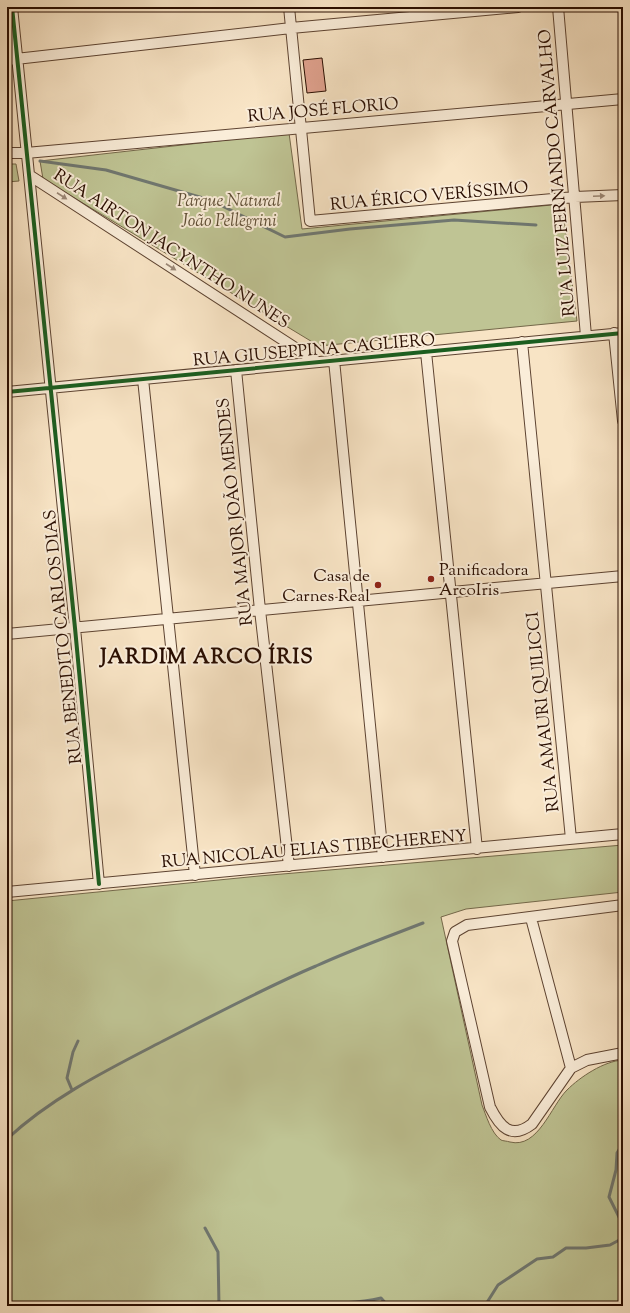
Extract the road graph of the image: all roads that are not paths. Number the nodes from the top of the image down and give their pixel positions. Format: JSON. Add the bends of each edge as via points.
{"nodes":[{"id":1,"x":12,"y":7,"type":"edge"},
{"id":2,"x":289,"y":7,"type":"edge"},
{"id":3,"x":518,"y":7,"type":"edge"},
{"id":4,"x":558,"y":7,"type":"edge"},
{"id":5,"x":291,"y":28,"type":"junction"},
{"id":6,"x":12,"y":60,"type":"edge"},
{"id":7,"x":623,"y":99,"type":"edge"},
{"id":8,"x":567,"y":104,"type":"junction"},
{"id":9,"x":301,"y":127,"type":"junction"},
{"id":10,"x":26,"y":153,"type":"junction"},
{"id":11,"x":7,"y":154,"type":"edge"},
{"id":12,"x":29,"y":175,"type":"junction"},
{"id":13,"x":623,"y":195,"type":"edge"},
{"id":14,"x":575,"y":198,"type":"junction"},
{"id":15,"x":619,"y":333,"type":"edge"},
{"id":16,"x":586,"y":336,"type":"junction"},
{"id":17,"x":522,"y":342,"type":"junction"},
{"id":18,"x":426,"y":352,"type":"junction"},
{"id":19,"x":334,"y":360,"type":"junction"},
{"id":20,"x":317,"y":362,"type":"junction"},
{"id":21,"x":236,"y":370,"type":"junction"},
{"id":22,"x":143,"y":379,"type":"junction"},
{"id":23,"x":50,"y":388,"type":"junction"},
{"id":24,"x":7,"y":392,"type":"edge"},
{"id":25,"x":623,"y":421,"type":"edge"},
{"id":26,"x":623,"y":576,"type":"edge"},
{"id":27,"x":545,"y":583,"type":"junction"},
{"id":28,"x":450,"y":592,"type":"junction"},
{"id":29,"x":357,"y":601,"type":"junction"},
{"id":30,"x":260,"y":610,"type":"junction"},
{"id":31,"x":168,"y":619,"type":"junction"},
{"id":32,"x":75,"y":628,"type":"junction"},
{"id":33,"x":7,"y":634,"type":"edge"},
{"id":34,"x":623,"y":834,"type":"edge"},
{"id":35,"x":571,"y":839,"type":"junction"},
{"id":36,"x":477,"y":849,"type":"junction"},
{"id":37,"x":383,"y":857,"type":"junction"},
{"id":38,"x":289,"y":866,"type":"junction"},
{"id":39,"x":194,"y":875,"type":"junction"},
{"id":40,"x":99,"y":884,"type":"junction"},
{"id":41,"x":7,"y":892,"type":"edge"},
{"id":42,"x":623,"y":905,"type":"edge"},
{"id":43,"x":531,"y":918,"type":"junction"},
{"id":44,"x":623,"y":1053,"type":"edge"},
{"id":45,"x":571,"y":1068,"type":"junction"}],
"edges":[{"from":1,"to":6,"type":"street","name":"RUA BENEDITO CARLOS DIAS"},
{"from":2,"to":5,"type":"street"},
{"from":3,"to":5,"type":"street"},
{"from":4,"to":8,"type":"street","name":"RUA LUIZ FERNANDO CARVALHO"},
{"from":5,"to":6,"type":"street"},
{"from":5,"to":9,"type":"street"},
{"from":6,"to":10,"type":"street","name":"RUA BENEDITO CARLOS DIAS"},
{"from":7,"to":8,"type":"street","name":"RUA JOSÉ FLORIO"},
{"from":8,"to":9,"type":"street","name":"RUA JOSÉ FLORIO"},
{"from":8,"to":14,"type":"street","name":"RUA LUIZ FERNANDO CARVALHO"},
{"from":9,"to":10,"type":"street","name":"RUA JOSÉ FLORIO"},
{"from":9,"to":14,"type":"street","name":"RUA ÉRICO VERÍSSIMO","via":[[310,221]]},
{"from":10,"to":11,"type":"street"},
{"from":10,"to":12,"type":"street","name":"RUA BENEDITO CARLOS DIAS"},
{"from":12,"to":20,"type":"street","name":"RUA AIRTON JACYNTHO NUNES","one_way":true},
{"from":12,"to":23,"type":"street","name":"RUA BENEDITO CARLOS DIAS"},
{"from":14,"to":13,"type":"street","name":"RUA ÉRICO VERÍSSIMO","one_way":true},
{"from":14,"to":16,"type":"street","name":"RUA LUIZ FERNANDO CARVALHO"},
{"from":15,"to":16,"type":"street","name":"RUA GIUSEPPINA CAGLIERO"},
{"from":15,"to":25,"type":"street"},
{"from":16,"to":17,"type":"street","name":"RUA GIUSEPPINA CAGLIERO"},
{"from":17,"to":18,"type":"street","name":"RUA GIUSEPPINA CAGLIERO"},
{"from":17,"to":27,"type":"street","name":"RUA AMAURI QUILICCI"},
{"from":18,"to":19,"type":"street","name":"RUA GIUSEPPINA CAGLIERO"},
{"from":18,"to":28,"type":"street"},
{"from":19,"to":20,"type":"street","name":"RUA GIUSEPPINA CAGLIERO"},
{"from":19,"to":29,"type":"street"},
{"from":20,"to":21,"type":"street","name":"RUA GIUSEPPINA CAGLIERO"},
{"from":21,"to":22,"type":"street","name":"RUA GIUSEPPINA CAGLIERO"},
{"from":21,"to":30,"type":"street","name":"RUA MAJOR JOÃO MENDES"},
{"from":22,"to":23,"type":"street","name":"RUA GIUSEPPINA CAGLIERO"},
{"from":22,"to":31,"type":"street"},
{"from":23,"to":24,"type":"street","name":"RUA GIUSEPPINA CAGLIERO"},
{"from":23,"to":32,"type":"street","name":"RUA BENEDITO CARLOS DIAS"},
{"from":26,"to":27,"type":"street"},
{"from":27,"to":28,"type":"street"},
{"from":27,"to":35,"type":"street","name":"RUA AMAURI QUILICCI"},
{"from":28,"to":29,"type":"street"},
{"from":28,"to":36,"type":"street"},
{"from":29,"to":30,"type":"street"},
{"from":29,"to":37,"type":"street"},
{"from":30,"to":31,"type":"street"},
{"from":30,"to":38,"type":"street","name":"RUA MAJOR JOÃO MENDES"},
{"from":31,"to":32,"type":"street"},
{"from":31,"to":39,"type":"street"},
{"from":32,"to":33,"type":"street"},
{"from":32,"to":40,"type":"street","name":"RUA BENEDITO CARLOS DIAS"},
{"from":34,"to":35,"type":"street","name":"RUA NICOLAU ELIAS TIBECHERENY"},
{"from":35,"to":36,"type":"street","name":"RUA NICOLAU ELIAS TIBECHERENY"},
{"from":36,"to":37,"type":"street","name":"RUA NICOLAU ELIAS TIBECHERENY"},
{"from":37,"to":38,"type":"street","name":"RUA NICOLAU ELIAS TIBECHERENY"},
{"from":38,"to":39,"type":"street","name":"RUA NICOLAU ELIAS TIBECHERENY"},
{"from":39,"to":40,"type":"street","name":"RUA NICOLAU ELIAS TIBECHERENY"},
{"from":40,"to":41,"type":"street","name":"RUA NICOLAU ELIAS TIBECHERENY"},
{"from":42,"to":43,"type":"street"},
{"from":43,"to":45,"type":"street"},
{"from":43,"to":45,"type":"street","via":[[467,925],[455,932],[452,941],[489,1100],[501,1126],[512,1131],[526,1129]]},
{"from":44,"to":45,"type":"street","via":[[587,1060]]}]}
